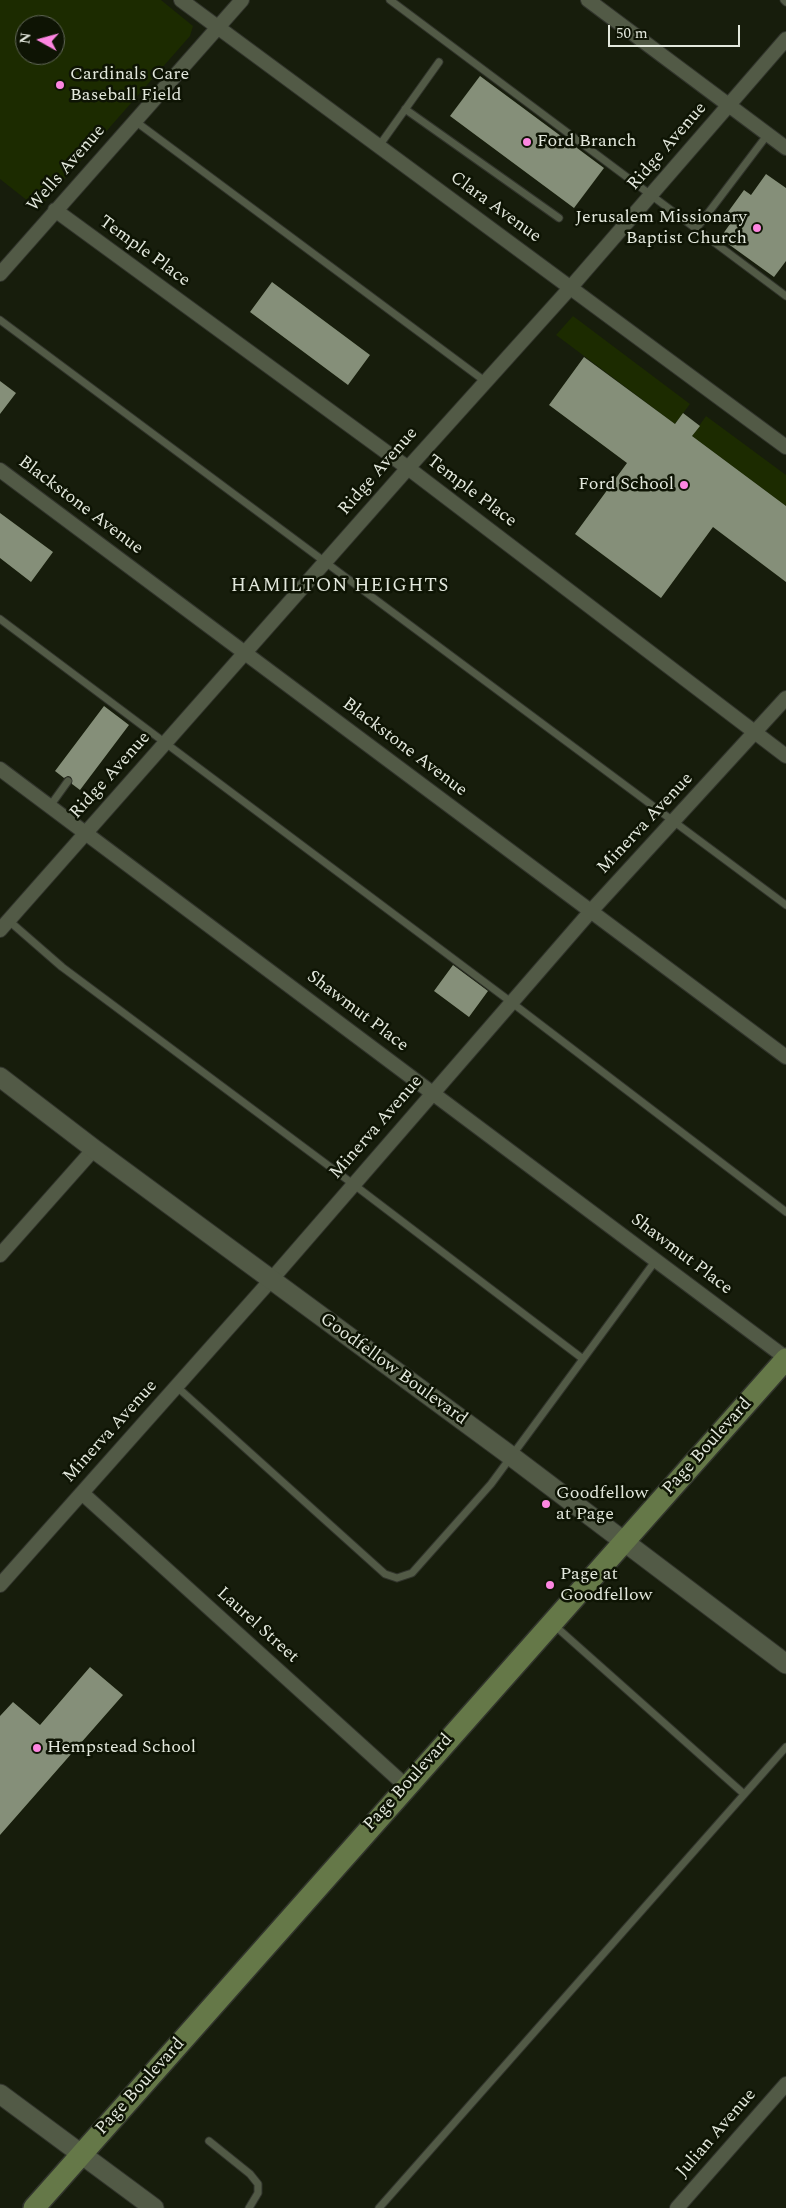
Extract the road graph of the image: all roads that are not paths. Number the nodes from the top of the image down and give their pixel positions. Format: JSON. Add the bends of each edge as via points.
{"nodes":[{"id":1,"x":181,"y":0,"type":"edge"},
{"id":2,"x":242,"y":0,"type":"edge"},
{"id":3,"x":390,"y":0,"type":"edge"},
{"id":4,"x":588,"y":0,"type":"edge"},
{"id":5,"x":218,"y":27,"type":"junction"},
{"id":6,"x":786,"y":39,"type":"edge"},
{"id":7,"x":439,"y":62,"type":"dead end"},
{"id":8,"x":729,"y":105,"type":"junction"},
{"id":9,"x":405,"y":108,"type":"junction"},
{"id":10,"x":135,"y":121,"type":"junction"},
{"id":11,"x":768,"y":134,"type":"junction"},
{"id":12,"x":379,"y":146,"type":"junction"},
{"id":13,"x":786,"y":148,"type":"edge"},
{"id":14,"x":651,"y":195,"type":"junction"},
{"id":15,"x":56,"y":210,"type":"junction"},
{"id":16,"x":559,"y":218,"type":"dead end"},
{"id":17,"x":696,"y":229,"type":"junction"},
{"id":18,"x":0,"y":274,"type":"edge"},
{"id":19,"x":571,"y":287,"type":"junction"},
{"id":20,"x":786,"y":296,"type":"edge"},
{"id":21,"x":0,"y":320,"type":"edge"},
{"id":22,"x":486,"y":382,"type":"junction"},
{"id":23,"x":786,"y":447,"type":"edge"},
{"id":24,"x":408,"y":468,"type":"junction"},
{"id":25,"x":0,"y":470,"type":"edge"},
{"id":26,"x":325,"y":563,"type":"junction"},
{"id":27,"x":0,"y":619,"type":"edge"},
{"id":28,"x":246,"y":653,"type":"junction"},
{"id":29,"x":786,"y":698,"type":"edge"},
{"id":30,"x":756,"y":733,"type":"junction"},
{"id":31,"x":166,"y":742,"type":"junction"},
{"id":32,"x":786,"y":756,"type":"edge"},
{"id":33,"x":0,"y":769,"type":"edge"},
{"id":34,"x":68,"y":781,"type":"dead end"},
{"id":35,"x":50,"y":806,"type":"junction"},
{"id":36,"x":674,"y":822,"type":"junction"},
{"id":37,"x":86,"y":833,"type":"junction"},
{"id":38,"x":786,"y":905,"type":"edge"},
{"id":39,"x":591,"y":911,"type":"junction"},
{"id":40,"x":4,"y":925,"type":"edge"},
{"id":41,"x":511,"y":1002,"type":"junction"},
{"id":42,"x":786,"y":1056,"type":"edge"},
{"id":43,"x":0,"y":1077,"type":"edge"},
{"id":44,"x":432,"y":1092,"type":"junction"},
{"id":45,"x":94,"y":1150,"type":"junction"},
{"id":46,"x":353,"y":1184,"type":"junction"},
{"id":47,"x":786,"y":1212,"type":"edge"},
{"id":48,"x":0,"y":1256,"type":"edge"},
{"id":49,"x":656,"y":1260,"type":"junction"},
{"id":50,"x":271,"y":1280,"type":"junction"},
{"id":51,"x":583,"y":1359,"type":"junction"},
{"id":52,"x":786,"y":1359,"type":"edge"},
{"id":53,"x":176,"y":1386,"type":"junction"},
{"id":54,"x":511,"y":1456,"type":"junction"},
{"id":55,"x":82,"y":1493,"type":"junction"},
{"id":56,"x":624,"y":1542,"type":"junction"},
{"id":57,"x":0,"y":1585,"type":"edge"},
{"id":58,"x":552,"y":1623,"type":"junction"},
{"id":59,"x":786,"y":1664,"type":"edge"},
{"id":60,"x":786,"y":1747,"type":"edge"},
{"id":61,"x":407,"y":1787,"type":"junction"},
{"id":62,"x":744,"y":1794,"type":"junction"},
{"id":63,"x":786,"y":2084,"type":"edge"},
{"id":64,"x":0,"y":2094,"type":"edge"},
{"id":65,"x":209,"y":2141,"type":"dead end"},
{"id":66,"x":80,"y":2155,"type":"junction"},
{"id":67,"x":34,"y":2208,"type":"edge"},
{"id":68,"x":154,"y":2208,"type":"edge"},
{"id":69,"x":249,"y":2208,"type":"edge"},
{"id":70,"x":379,"y":2208,"type":"edge"},
{"id":71,"x":677,"y":2208,"type":"edge"}],
"edges":[{"from":1,"to":5,"type":"street","name":"Clara Avenue"},
{"from":2,"to":5,"type":"street","name":"Wells Avenue"},
{"from":3,"to":14,"type":"lane"},
{"from":4,"to":8,"type":"street"},
{"from":5,"to":10,"type":"street","name":"Wells Avenue"},
{"from":5,"to":12,"type":"street","name":"Clara Avenue"},
{"from":6,"to":8,"type":"street","name":"Ridge Avenue"},
{"from":7,"to":9,"type":"lane"},
{"from":8,"to":11,"type":"street"},
{"from":8,"to":14,"type":"street","name":"Ridge Avenue"},
{"from":9,"to":12,"type":"lane"},
{"from":9,"to":16,"type":"lane"},
{"from":10,"to":15,"type":"street","name":"Wells Avenue"},
{"from":10,"to":22,"type":"lane"},
{"from":11,"to":13,"type":"street"},
{"from":11,"to":17,"type":"lane"},
{"from":12,"to":19,"type":"street","name":"Clara Avenue"},
{"from":14,"to":17,"type":"lane"},
{"from":14,"to":19,"type":"street","name":"Ridge Avenue"},
{"from":15,"to":18,"type":"street","name":"Wells Avenue"},
{"from":15,"to":24,"type":"street","name":"Temple Place"},
{"from":17,"to":20,"type":"lane"},
{"from":19,"to":22,"type":"street","name":"Ridge Avenue"},
{"from":19,"to":23,"type":"street","name":"Clara Avenue"},
{"from":21,"to":26,"type":"lane"},
{"from":22,"to":24,"type":"street","name":"Ridge Avenue"},
{"from":24,"to":26,"type":"street","name":"Ridge Avenue"},
{"from":24,"to":30,"type":"street","name":"Temple Place"},
{"from":25,"to":28,"type":"street","name":"Blackstone Avenue"},
{"from":26,"to":28,"type":"street","name":"Ridge Avenue"},
{"from":26,"to":36,"type":"lane"},
{"from":27,"to":31,"type":"lane"},
{"from":28,"to":31,"type":"street","name":"Ridge Avenue"},
{"from":28,"to":39,"type":"street","name":"Blackstone Avenue"},
{"from":29,"to":30,"type":"street","name":"Minerva Avenue"},
{"from":30,"to":32,"type":"street","name":"Temple Place"},
{"from":30,"to":36,"type":"street","name":"Minerva Avenue"},
{"from":31,"to":37,"type":"street","name":"Ridge Avenue"},
{"from":31,"to":41,"type":"lane"},
{"from":33,"to":35,"type":"street","name":"Shawmut Place"},
{"from":34,"to":35,"type":"lane"},
{"from":35,"to":37,"type":"street","name":"Shawmut Place"},
{"from":36,"to":38,"type":"lane"},
{"from":36,"to":39,"type":"street","name":"Minerva Avenue"},
{"from":37,"to":40,"type":"street","name":"Ridge Avenue"},
{"from":37,"to":44,"type":"street","name":"Shawmut Place"},
{"from":39,"to":41,"type":"street","name":"Minerva Avenue"},
{"from":39,"to":42,"type":"street","name":"Blackstone Avenue"},
{"from":40,"to":46,"type":"lane"},
{"from":41,"to":44,"type":"street","name":"Minerva Avenue"},
{"from":41,"to":47,"type":"lane"},
{"from":43,"to":45,"type":"main road","name":"Goodfellow Boulevard"},
{"from":44,"to":46,"type":"street","name":"Minerva Avenue"},
{"from":44,"to":49,"type":"street","name":"Shawmut Place"},
{"from":45,"to":48,"type":"street"},
{"from":45,"to":50,"type":"main road","name":"Goodfellow Boulevard"},
{"from":46,"to":50,"type":"street","name":"Minerva Avenue"},
{"from":46,"to":51,"type":"lane"},
{"from":49,"to":51,"type":"lane"},
{"from":49,"to":52,"type":"street","name":"Shawmut Place"},
{"from":50,"to":53,"type":"street","name":"Minerva Avenue"},
{"from":50,"to":54,"type":"main road","name":"Goodfellow Boulevard"},
{"from":51,"to":54,"type":"lane"},
{"from":52,"to":56,"type":"main road","name":"Page Boulevard"},
{"from":53,"to":54,"type":"lane","via":[[385,1574],[397,1578],[412,1573],[491,1484]]},
{"from":53,"to":55,"type":"street","name":"Minerva Avenue"},
{"from":54,"to":56,"type":"main road","name":"Goodfellow Boulevard"},
{"from":55,"to":57,"type":"street","name":"Minerva Avenue"},
{"from":55,"to":61,"type":"street","name":"Laurel Street"},
{"from":56,"to":58,"type":"main road","name":"Page Boulevard"},
{"from":56,"to":59,"type":"main road","name":"Goodfellow Boulevard"},
{"from":58,"to":61,"type":"main road","name":"Page Boulevard"},
{"from":58,"to":62,"type":"lane"},
{"from":60,"to":62,"type":"lane"},
{"from":61,"to":66,"type":"main road","name":"Page Boulevard"},
{"from":62,"to":70,"type":"lane"},
{"from":63,"to":71,"type":"street","name":"Julian Avenue"},
{"from":64,"to":66,"type":"main road"},
{"from":65,"to":69,"type":"lane","via":[[258,2184],[258,2193]]},
{"from":66,"to":67,"type":"main road","name":"Page Boulevard"},
{"from":66,"to":68,"type":"main road"}]}
